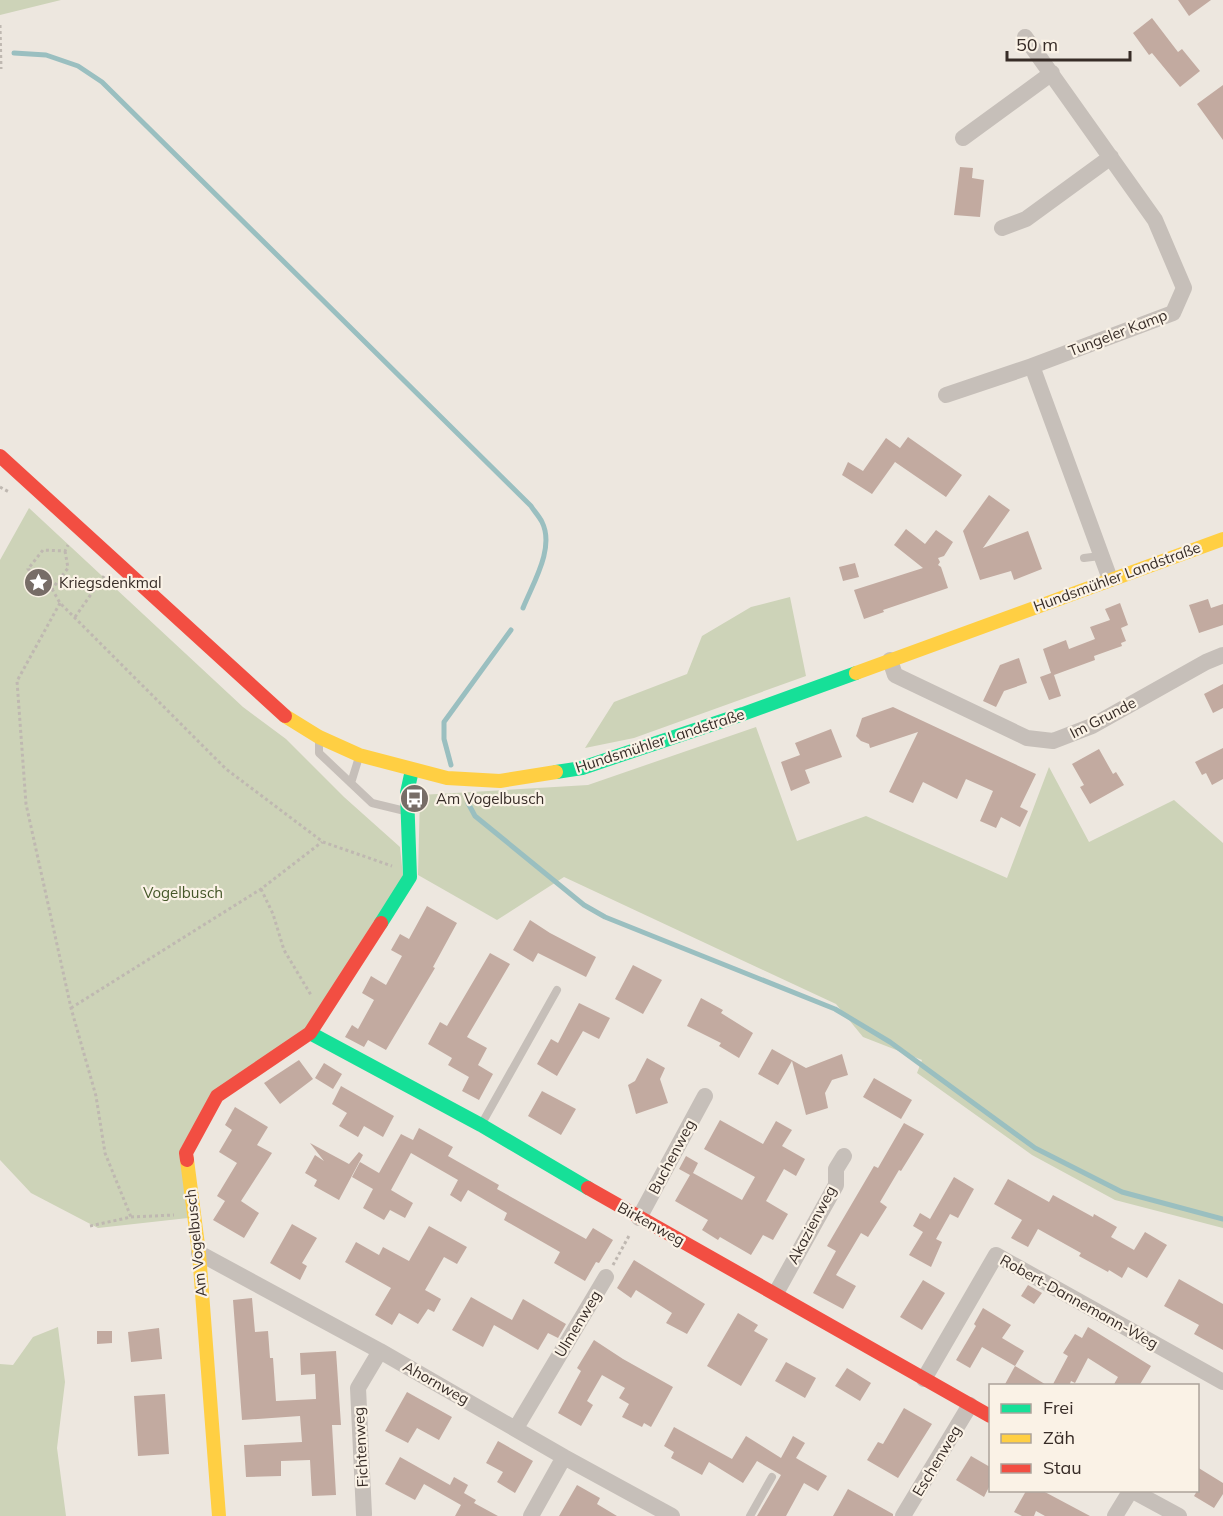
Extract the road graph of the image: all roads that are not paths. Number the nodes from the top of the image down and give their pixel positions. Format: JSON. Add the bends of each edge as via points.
{"nodes":[{"id":1,"x":1025,"y":37,"type":"dead end"},
{"id":2,"x":1052,"y":73,"type":"junction"},
{"id":3,"x":963,"y":138,"type":"dead end"},
{"id":4,"x":1111,"y":157,"type":"junction"},
{"id":5,"x":1002,"y":228,"type":"dead end"},
{"id":6,"x":1032,"y":366,"type":"junction"},
{"id":7,"x":946,"y":394,"type":"dead end"},
{"id":8,"x":0,"y":456,"type":"edge"},
{"id":9,"x":1223,"y":539,"type":"edge"},
{"id":10,"x":1110,"y":579,"type":"junction"},
{"id":11,"x":1223,"y":655,"type":"edge"},
{"id":12,"x":890,"y":660,"type":"junction"},
{"id":13,"x":319,"y":737,"type":"junction"},
{"id":14,"x":359,"y":755,"type":"junction"},
{"id":15,"x":412,"y":770,"type":"junction"},
{"id":16,"x":351,"y":783,"type":"junction"},
{"id":17,"x":407,"y":811,"type":"junction"},
{"id":18,"x":557,"y":990,"type":"dead end"},
{"id":19,"x":310,"y":1033,"type":"junction"},
{"id":20,"x":705,"y":1096,"type":"dead end"},
{"id":21,"x":481,"y":1125,"type":"junction"},
{"id":22,"x":844,"y":1156,"type":"dead end"},
{"id":23,"x":639,"y":1218,"type":"junction"},
{"id":24,"x":199,"y":1253,"type":"junction"},
{"id":25,"x":606,"y":1277,"type":"road end"},
{"id":26,"x":776,"y":1293,"type":"junction"},
{"id":27,"x":380,"y":1351,"type":"junction"},
{"id":28,"x":924,"y":1379,"type":"junction"},
{"id":29,"x":1223,"y":1382,"type":"edge"},
{"id":30,"x":970,"y":1405,"type":"junction"},
{"id":31,"x":989,"y":1415,"type":"edge"},
{"id":32,"x":516,"y":1428,"type":"junction"},
{"id":33,"x":564,"y":1457,"type":"junction"},
{"id":34,"x":772,"y":1477,"type":"dead end"},
{"id":35,"x":1130,"y":1492,"type":"edge"},
{"id":36,"x":1133,"y":1492,"type":"edge"},
{"id":37,"x":363,"y":1514,"type":"dead end"},
{"id":38,"x":219,"y":1516,"type":"edge"},
{"id":39,"x":531,"y":1516,"type":"edge"},
{"id":40,"x":672,"y":1516,"type":"edge"},
{"id":41,"x":750,"y":1516,"type":"edge"},
{"id":42,"x":903,"y":1516,"type":"edge"},
{"id":43,"x":1115,"y":1516,"type":"edge"},
{"id":44,"x":1179,"y":1516,"type":"edge"}],
"edges":[{"from":1,"to":2,"type":"street","name":"Tungeler Kamp"},
{"from":2,"to":3,"type":"street"},
{"from":2,"to":4,"type":"street","name":"Tungeler Kamp"},
{"from":4,"to":5,"type":"street","via":[[1026,219]]},
{"from":4,"to":6,"type":"street","name":"Tungeler Kamp","via":[[1155,220],[1184,288],[1173,313]]},
{"from":6,"to":7,"type":"street","name":"Tungeler Kamp"},
{"from":6,"to":10,"type":"street","via":[[1092,557]]},
{"from":8,"to":13,"type":"street","name":"Hundsmühler Landstraße","via":[[281,713]]},
{"from":9,"to":10,"type":"street","name":"Hundsmühler Landstraße"},
{"from":10,"to":12,"type":"street","name":"Hundsmühler Landstraße"},
{"from":11,"to":12,"type":"street","name":"Im Grunde","via":[[1092,726],[1053,741],[1027,738],[895,675]]},
{"from":12,"to":15,"type":"street","name":"Hundsmühler Landstraße","via":[[582,768],[500,781],[447,778]]},
{"from":13,"to":14,"type":"street","name":"Hundsmühler Landstraße"},
{"from":13,"to":16,"type":"lane","via":[[319,753]]},
{"from":14,"to":15,"type":"street","name":"Hundsmühler Landstraße"},
{"from":14,"to":16,"type":"lane"},
{"from":15,"to":17,"type":"street"},
{"from":16,"to":17,"type":"lane","via":[[372,803]]},
{"from":17,"to":19,"type":"street","name":"Am Vogelbusch","via":[[411,872]]},
{"from":18,"to":21,"type":"lane"},
{"from":19,"to":21,"type":"street","name":"Birkenweg"},
{"from":19,"to":24,"type":"street","name":"Am Vogelbusch","via":[[217,1096],[186,1153]]},
{"from":20,"to":23,"type":"street","name":"Buchenweg"},
{"from":21,"to":23,"type":"street","name":"Birkenweg"},
{"from":22,"to":26,"type":"street","name":"Akazienweg","via":[[836,1169],[836,1185]]},
{"from":23,"to":26,"type":"street","name":"Birkenweg"},
{"from":24,"to":27,"type":"street","name":"Ahornweg"},
{"from":24,"to":38,"type":"street","name":"Am Vogelbusch"},
{"from":25,"to":32,"type":"street","name":"Ulmenweg"},
{"from":26,"to":28,"type":"street","name":"Birkenweg"},
{"from":27,"to":32,"type":"street","name":"Ahornweg"},
{"from":27,"to":37,"type":"street","name":"Fichtenweg","via":[[358,1388]]},
{"from":28,"to":29,"type":"street","name":"Robert-Dannemann-Weg","via":[[996,1255]]},
{"from":28,"to":30,"type":"street","name":"Birkenweg"},
{"from":30,"to":31,"type":"street","name":"Birkenweg"},
{"from":30,"to":42,"type":"street","name":"Eschenweg"},
{"from":32,"to":33,"type":"street","name":"Ahornweg"},
{"from":33,"to":39,"type":"street"},
{"from":33,"to":40,"type":"street","name":"Ahornweg"},
{"from":34,"to":41,"type":"lane"},
{"from":35,"to":43,"type":"street"},
{"from":36,"to":44,"type":"street"}]}
